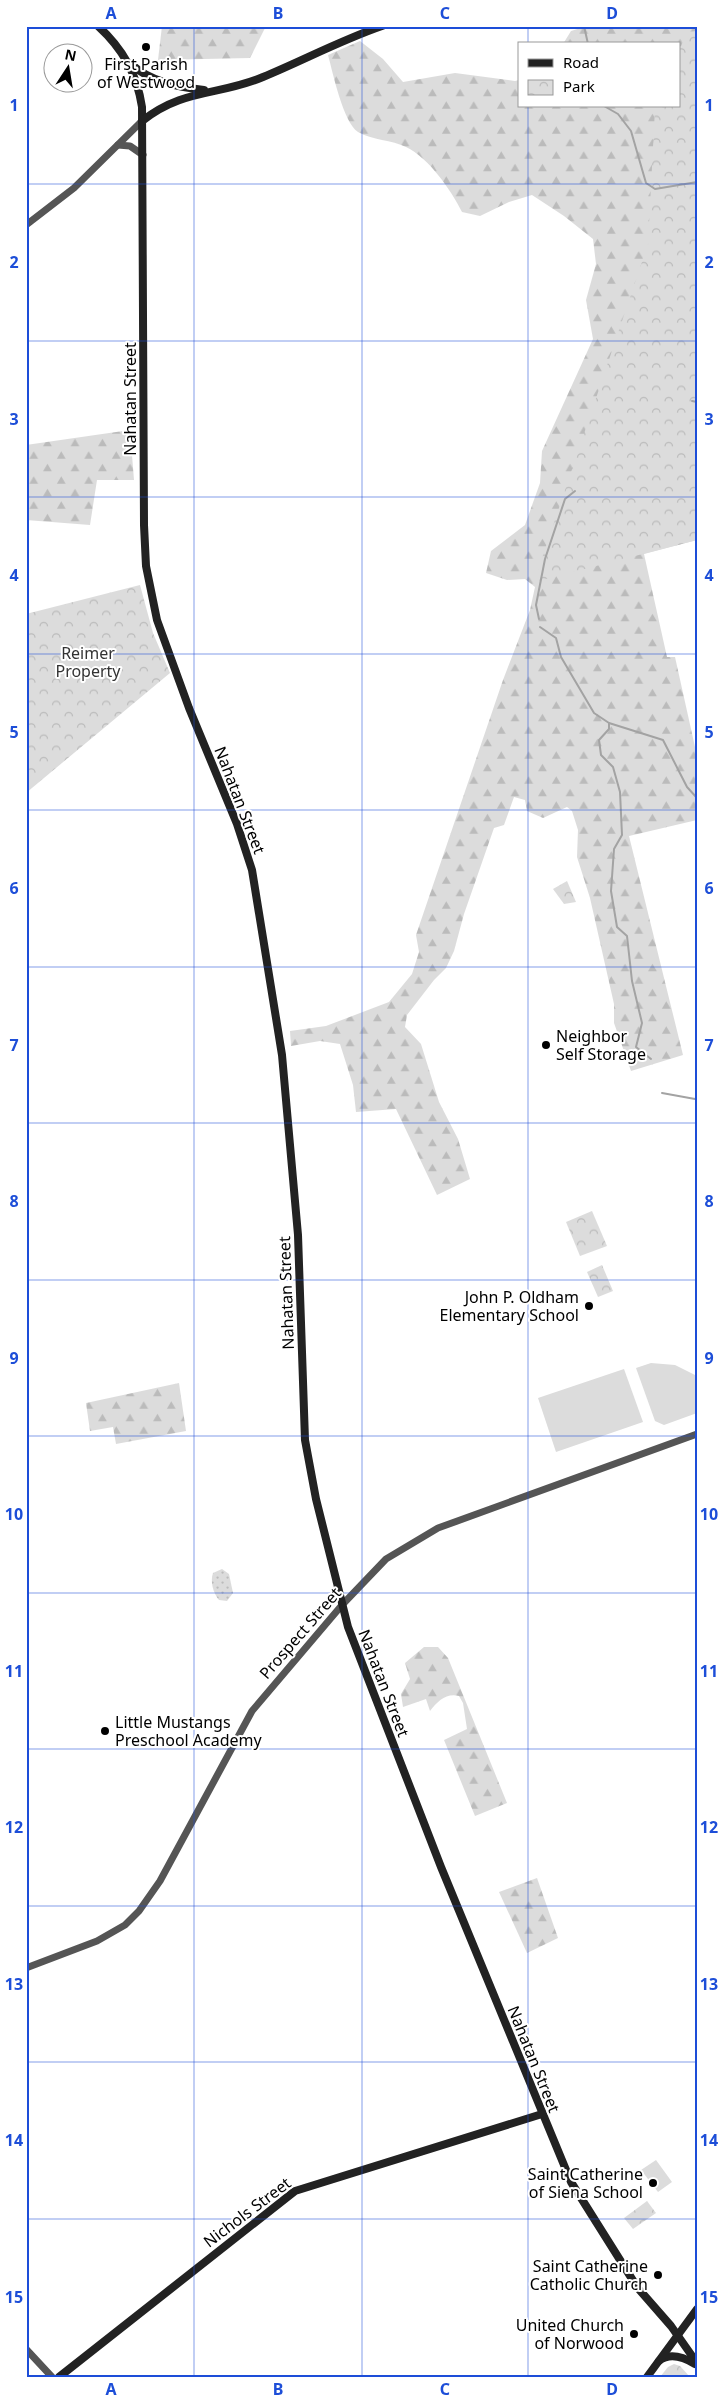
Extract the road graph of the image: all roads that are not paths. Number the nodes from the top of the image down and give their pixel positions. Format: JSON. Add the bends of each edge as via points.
{"nodes":[{"id":1,"x":98,"y":26,"type":"edge"},
{"id":2,"x":382,"y":26,"type":"edge"},
{"id":3,"x":126,"y":59,"type":"junction"},
{"id":4,"x":209,"y":91,"type":"junction"},
{"id":5,"x":142,"y":121,"type":"junction"},
{"id":6,"x":117,"y":145,"type":"junction"},
{"id":7,"x":143,"y":155,"type":"junction"},
{"id":8,"x":26,"y":225,"type":"edge"},
{"id":9,"x":697,"y":1434,"type":"edge"},
{"id":10,"x":342,"y":1605,"type":"junction"},
{"id":11,"x":26,"y":1968,"type":"edge"},
{"id":12,"x":542,"y":2114,"type":"junction"},
{"id":13,"x":697,"y":2309,"type":"edge"},
{"id":14,"x":678,"y":2335,"type":"junction"},
{"id":15,"x":26,"y":2348,"type":"edge"},
{"id":16,"x":658,"y":2362,"type":"junction"},
{"id":17,"x":697,"y":2364,"type":"edge"},
{"id":18,"x":52,"y":2377,"type":"edge"},
{"id":19,"x":59,"y":2377,"type":"edge"},
{"id":20,"x":647,"y":2377,"type":"edge"}],
"edges":[{"from":1,"to":3,"type":"main road","name":"Nahatan Street"},
{"from":2,"to":4,"type":"main road","via":[[262,78]]},
{"from":3,"to":4,"type":"main road","via":[[143,73],[170,84]]},
{"from":3,"to":5,"type":"main road","name":"Nahatan Street","via":[[140,93]]},
{"from":4,"to":5,"type":"main road","via":[[165,105]]},
{"from":5,"to":6,"type":"street"},
{"from":5,"to":7,"type":"main road","name":"Nahatan Street"},
{"from":6,"to":7,"type":"street","via":[[130,146]]},
{"from":6,"to":8,"type":"street","via":[[74,188]]},
{"from":7,"to":10,"type":"main road","name":"Nahatan Street","via":[[146,566],[157,620],[252,870],[282,1055],[298,1241],[305,1440]]},
{"from":9,"to":10,"type":"street","name":"Prospect Street","via":[[426,1534],[386,1559]]},
{"from":10,"to":11,"type":"street","name":"Prospect Street","via":[[252,1711],[160,1882],[139,1911],[125,1925],[97,1941]]},
{"from":10,"to":12,"type":"main road","name":"Nahatan Street","via":[[377,1705]]},
{"from":12,"to":14,"type":"main road","name":"Nahatan Street","via":[[582,2201],[637,2287]]},
{"from":12,"to":19,"type":"main road","name":"Nichols Street","via":[[295,2191]]},
{"from":13,"to":14,"type":"main road"},
{"from":14,"to":16,"type":"main road"},
{"from":14,"to":17,"type":"main road","name":"Nahatan Street"},
{"from":15,"to":18,"type":"street"},
{"from":16,"to":17,"type":"main road","via":[[672,2356]]},
{"from":16,"to":20,"type":"main road"}]}
